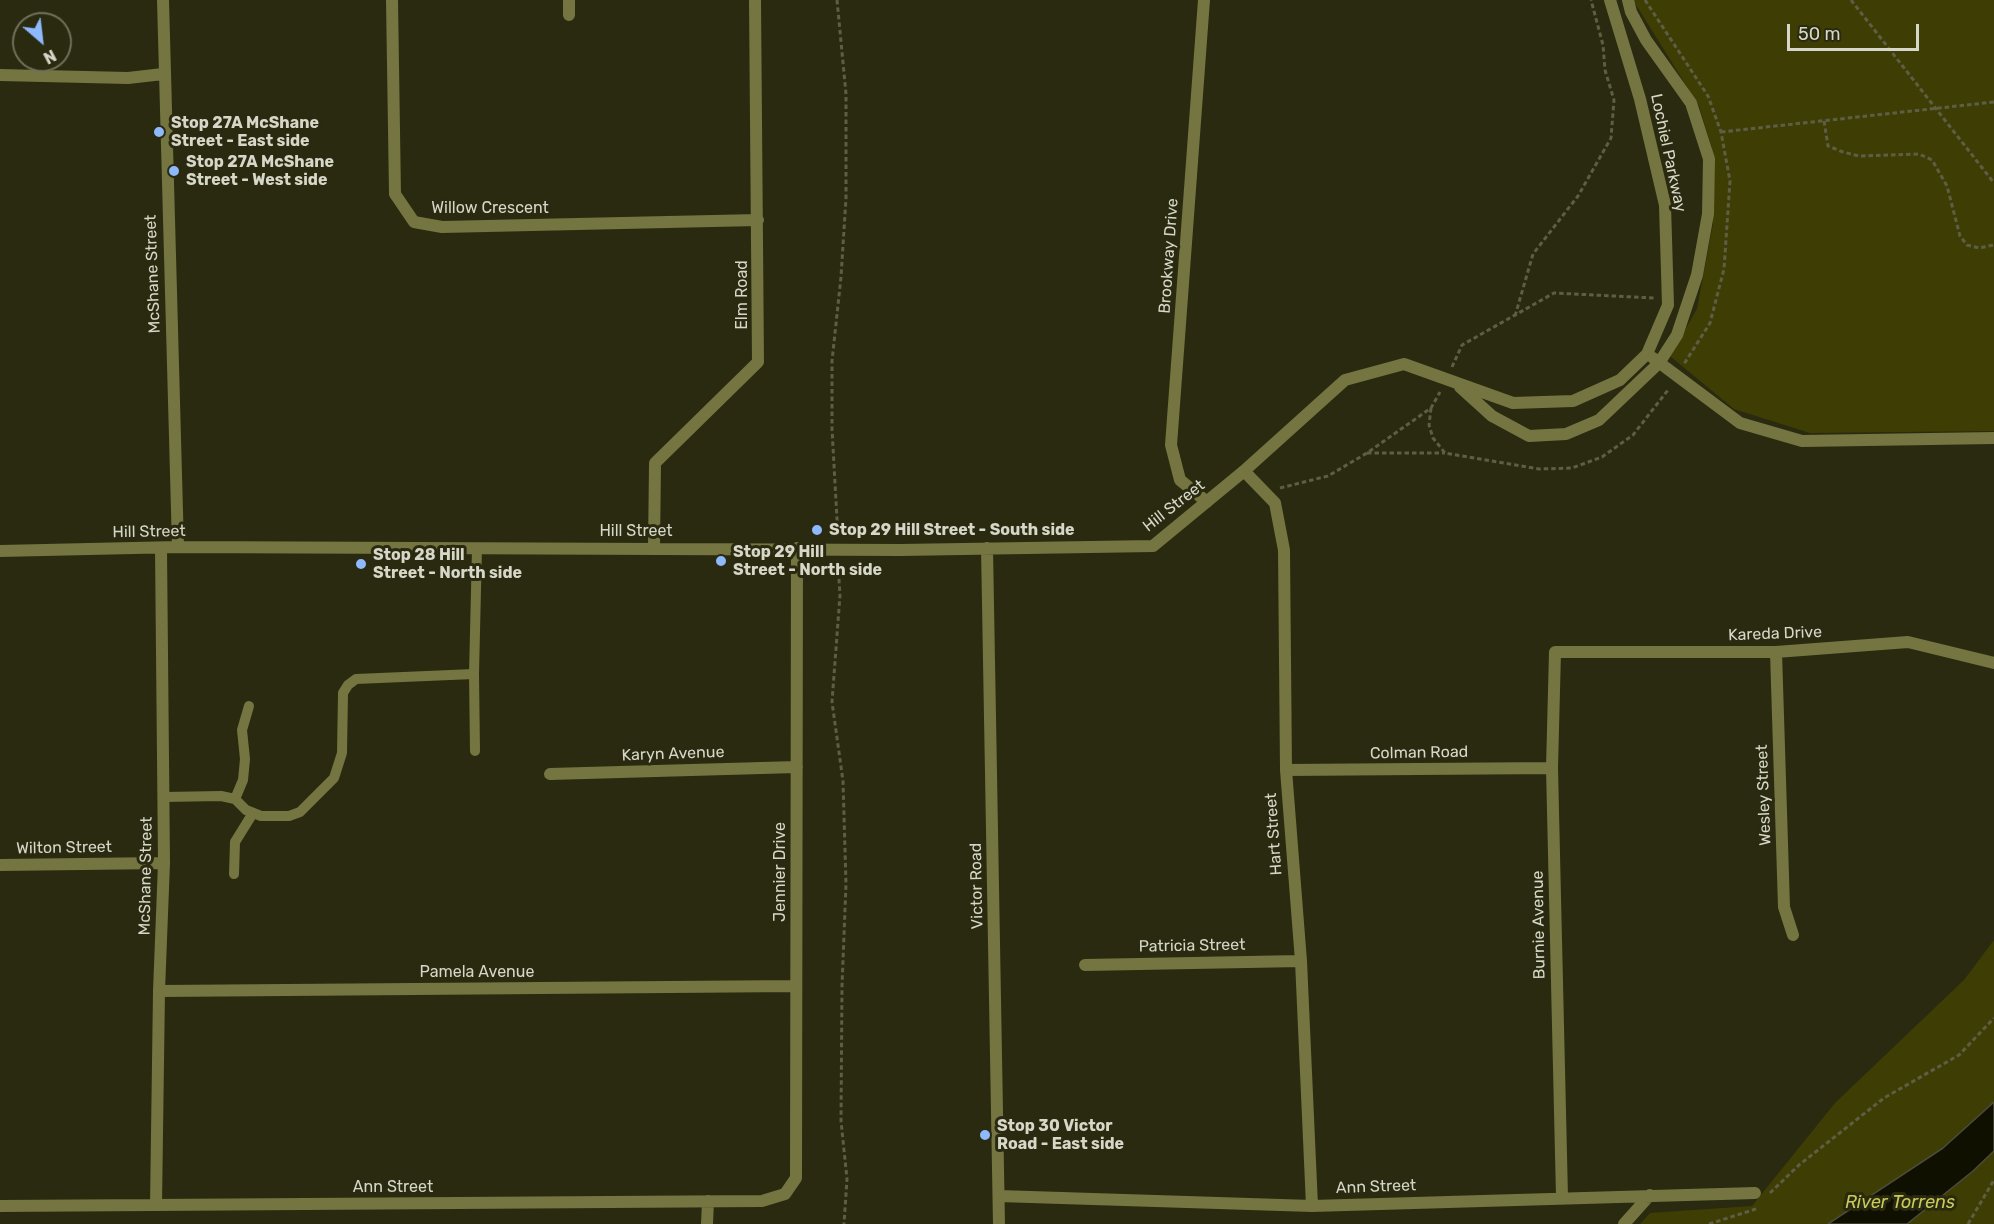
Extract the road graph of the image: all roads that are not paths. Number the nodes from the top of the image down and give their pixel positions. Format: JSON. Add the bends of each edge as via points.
{"nodes":[{"id":1,"x":163,"y":0,"type":"edge"},
{"id":2,"x":392,"y":0,"type":"edge"},
{"id":3,"x":569,"y":0,"type":"edge"},
{"id":4,"x":755,"y":0,"type":"edge"},
{"id":5,"x":1204,"y":0,"type":"edge"},
{"id":6,"x":1610,"y":0,"type":"edge"},
{"id":7,"x":1628,"y":0,"type":"edge"},
{"id":8,"x":569,"y":15,"type":"dead end"},
{"id":9,"x":163,"y":74,"type":"junction"},
{"id":10,"x":0,"y":75,"type":"edge"},
{"id":11,"x":758,"y":220,"type":"junction"},
{"id":12,"x":1647,"y":354,"type":"junction"},
{"id":13,"x":1659,"y":363,"type":"junction"},
{"id":14,"x":1449,"y":384,"type":"junction"},
{"id":15,"x":1994,"y":438,"type":"edge"},
{"id":16,"x":1244,"y":471,"type":"junction"},
{"id":17,"x":1207,"y":502,"type":"junction"},
{"id":18,"x":178,"y":547,"type":"junction"},
{"id":19,"x":161,"y":548,"type":"junction"},
{"id":20,"x":477,"y":548,"type":"junction"},
{"id":21,"x":654,"y":548,"type":"junction"},
{"id":22,"x":797,"y":548,"type":"junction"},
{"id":23,"x":987,"y":548,"type":"junction"},
{"id":24,"x":0,"y":551,"type":"edge"},
{"id":25,"x":1555,"y":652,"type":"joint"},
{"id":26,"x":1776,"y":652,"type":"junction"},
{"id":27,"x":1994,"y":663,"type":"edge"},
{"id":28,"x":474,"y":674,"type":"junction"},
{"id":29,"x":249,"y":706,"type":"dead end"},
{"id":30,"x":475,"y":751,"type":"dead end"},
{"id":31,"x":797,"y":767,"type":"junction"},
{"id":32,"x":1552,"y":768,"type":"junction"},
{"id":33,"x":1286,"y":770,"type":"junction"},
{"id":34,"x":550,"y":774,"type":"dead end"},
{"id":35,"x":164,"y":797,"type":"junction"},
{"id":36,"x":235,"y":799,"type":"junction"},
{"id":37,"x":253,"y":813,"type":"junction"},
{"id":38,"x":164,"y":863,"type":"junction"},
{"id":39,"x":0,"y":865,"type":"edge"},
{"id":40,"x":234,"y":874,"type":"dead end"},
{"id":41,"x":1793,"y":935,"type":"dead end"},
{"id":42,"x":1300,"y":961,"type":"junction"},
{"id":43,"x":1085,"y":965,"type":"dead end"},
{"id":44,"x":796,"y":986,"type":"junction"},
{"id":45,"x":159,"y":991,"type":"junction"},
{"id":46,"x":785,"y":1194,"type":"joint"},
{"id":47,"x":1650,"y":1195,"type":"junction"},
{"id":48,"x":999,"y":1196,"type":"junction"},
{"id":49,"x":1562,"y":1197,"type":"junction"},
{"id":50,"x":1761,"y":1198,"type":"road end"},
{"id":51,"x":708,"y":1201,"type":"junction"},
{"id":52,"x":156,"y":1205,"type":"junction"},
{"id":53,"x":0,"y":1206,"type":"edge"},
{"id":54,"x":1312,"y":1206,"type":"junction"},
{"id":55,"x":707,"y":1224,"type":"edge"},
{"id":56,"x":999,"y":1224,"type":"edge"},
{"id":57,"x":1624,"y":1224,"type":"edge"}],
"edges":[{"from":1,"to":9,"type":"street","name":"McShane Street"},
{"from":2,"to":11,"type":"street","name":"Willow Crescent","via":[[395,194],[414,222],[442,227]]},
{"from":3,"to":8,"type":"street"},
{"from":4,"to":11,"type":"street","name":"Elm Road"},
{"from":5,"to":17,"type":"street","name":"Brookway Drive","via":[[1171,445],[1180,480]]},
{"from":6,"to":12,"type":"street","name":"Lochiel Parkway","via":[[1640,99],[1665,205],[1668,304]]},
{"from":7,"to":13,"type":"street","name":"Lochiel Parkway","via":[[1646,40],[1691,103],[1709,159],[1708,214],[1697,275],[1677,334]]},
{"from":9,"to":10,"type":"street","via":[[128,78]]},
{"from":9,"to":18,"type":"street","name":"McShane Street"},
{"from":11,"to":21,"type":"street","name":"Elm Road","via":[[758,362],[655,463]]},
{"from":12,"to":13,"type":"street"},
{"from":12,"to":14,"type":"street","name":"Lochiel Parkway","via":[[1620,380],[1573,401],[1513,404]]},
{"from":13,"to":14,"type":"street","name":"Lochiel Parkway","via":[[1599,420],[1566,434],[1529,436],[1492,416]]},
{"from":13,"to":15,"type":"street","via":[[1740,423],[1802,441]]},
{"from":14,"to":16,"type":"street","name":"Lochiel Parkway","via":[[1404,364],[1345,380]]},
{"from":16,"to":17,"type":"street","name":"Hill Street"},
{"from":16,"to":33,"type":"street","name":"Hart Street","via":[[1275,503],[1284,550]]},
{"from":17,"to":23,"type":"street","name":"Hill Street","via":[[1154,546]]},
{"from":18,"to":19,"type":"street","name":"Hill Street"},
{"from":18,"to":20,"type":"street","name":"Hill Street"},
{"from":19,"to":24,"type":"street","name":"Hill Street"},
{"from":19,"to":35,"type":"street","name":"McShane Street"},
{"from":20,"to":21,"type":"street","name":"Hill Street"},
{"from":20,"to":28,"type":"lane"},
{"from":21,"to":22,"type":"street","name":"Hill Street"},
{"from":22,"to":23,"type":"street","name":"Hill Street"},
{"from":22,"to":31,"type":"street","name":"Jennier Drive"},
{"from":23,"to":48,"type":"street","name":"Victor Road"},
{"from":25,"to":26,"type":"street","name":"Kareda Drive"},
{"from":25,"to":32,"type":"street","name":"Burnie Avenue"},
{"from":26,"to":27,"type":"street","name":"Kareda Drive","via":[[1908,642]]},
{"from":26,"to":41,"type":"street","name":"Wesley Street","via":[[1784,907]]},
{"from":28,"to":30,"type":"lane"},
{"from":28,"to":37,"type":"lane","via":[[356,678],[343,693],[342,753],[334,778],[300,812],[280,816]]},
{"from":29,"to":36,"type":"lane","via":[[242,730],[243,780]]},
{"from":31,"to":34,"type":"street","name":"Karyn Avenue"},
{"from":31,"to":44,"type":"street","name":"Jennier Drive"},
{"from":32,"to":33,"type":"street","name":"Colman Road"},
{"from":32,"to":49,"type":"street","name":"Burnie Avenue"},
{"from":33,"to":42,"type":"street","name":"Hart Street"},
{"from":35,"to":36,"type":"lane"},
{"from":35,"to":38,"type":"street","name":"McShane Street"},
{"from":36,"to":37,"type":"lane"},
{"from":37,"to":40,"type":"lane","via":[[235,842]]},
{"from":38,"to":39,"type":"street","name":"Wilton Street"},
{"from":38,"to":45,"type":"street","name":"McShane Street"},
{"from":42,"to":43,"type":"street","name":"Patricia Street"},
{"from":42,"to":54,"type":"street","name":"Hart Street"},
{"from":44,"to":45,"type":"street","name":"Pamela Avenue"},
{"from":44,"to":46,"type":"street","name":"Jennier Drive","via":[[796,1178]]},
{"from":45,"to":52,"type":"street","name":"McShane Street"},
{"from":46,"to":51,"type":"street","name":"Ann Street","via":[[762,1201]]},
{"from":47,"to":49,"type":"street","name":"Ann Street"},
{"from":47,"to":50,"type":"street","name":"Ann Street"},
{"from":47,"to":57,"type":"street"},
{"from":48,"to":54,"type":"street","name":"Ann Street"},
{"from":48,"to":56,"type":"street","name":"Victor Road"},
{"from":49,"to":54,"type":"street","name":"Ann Street"},
{"from":51,"to":52,"type":"street","name":"Ann Street"},
{"from":51,"to":55,"type":"street"},
{"from":52,"to":53,"type":"street","name":"Ann Street"}]}
